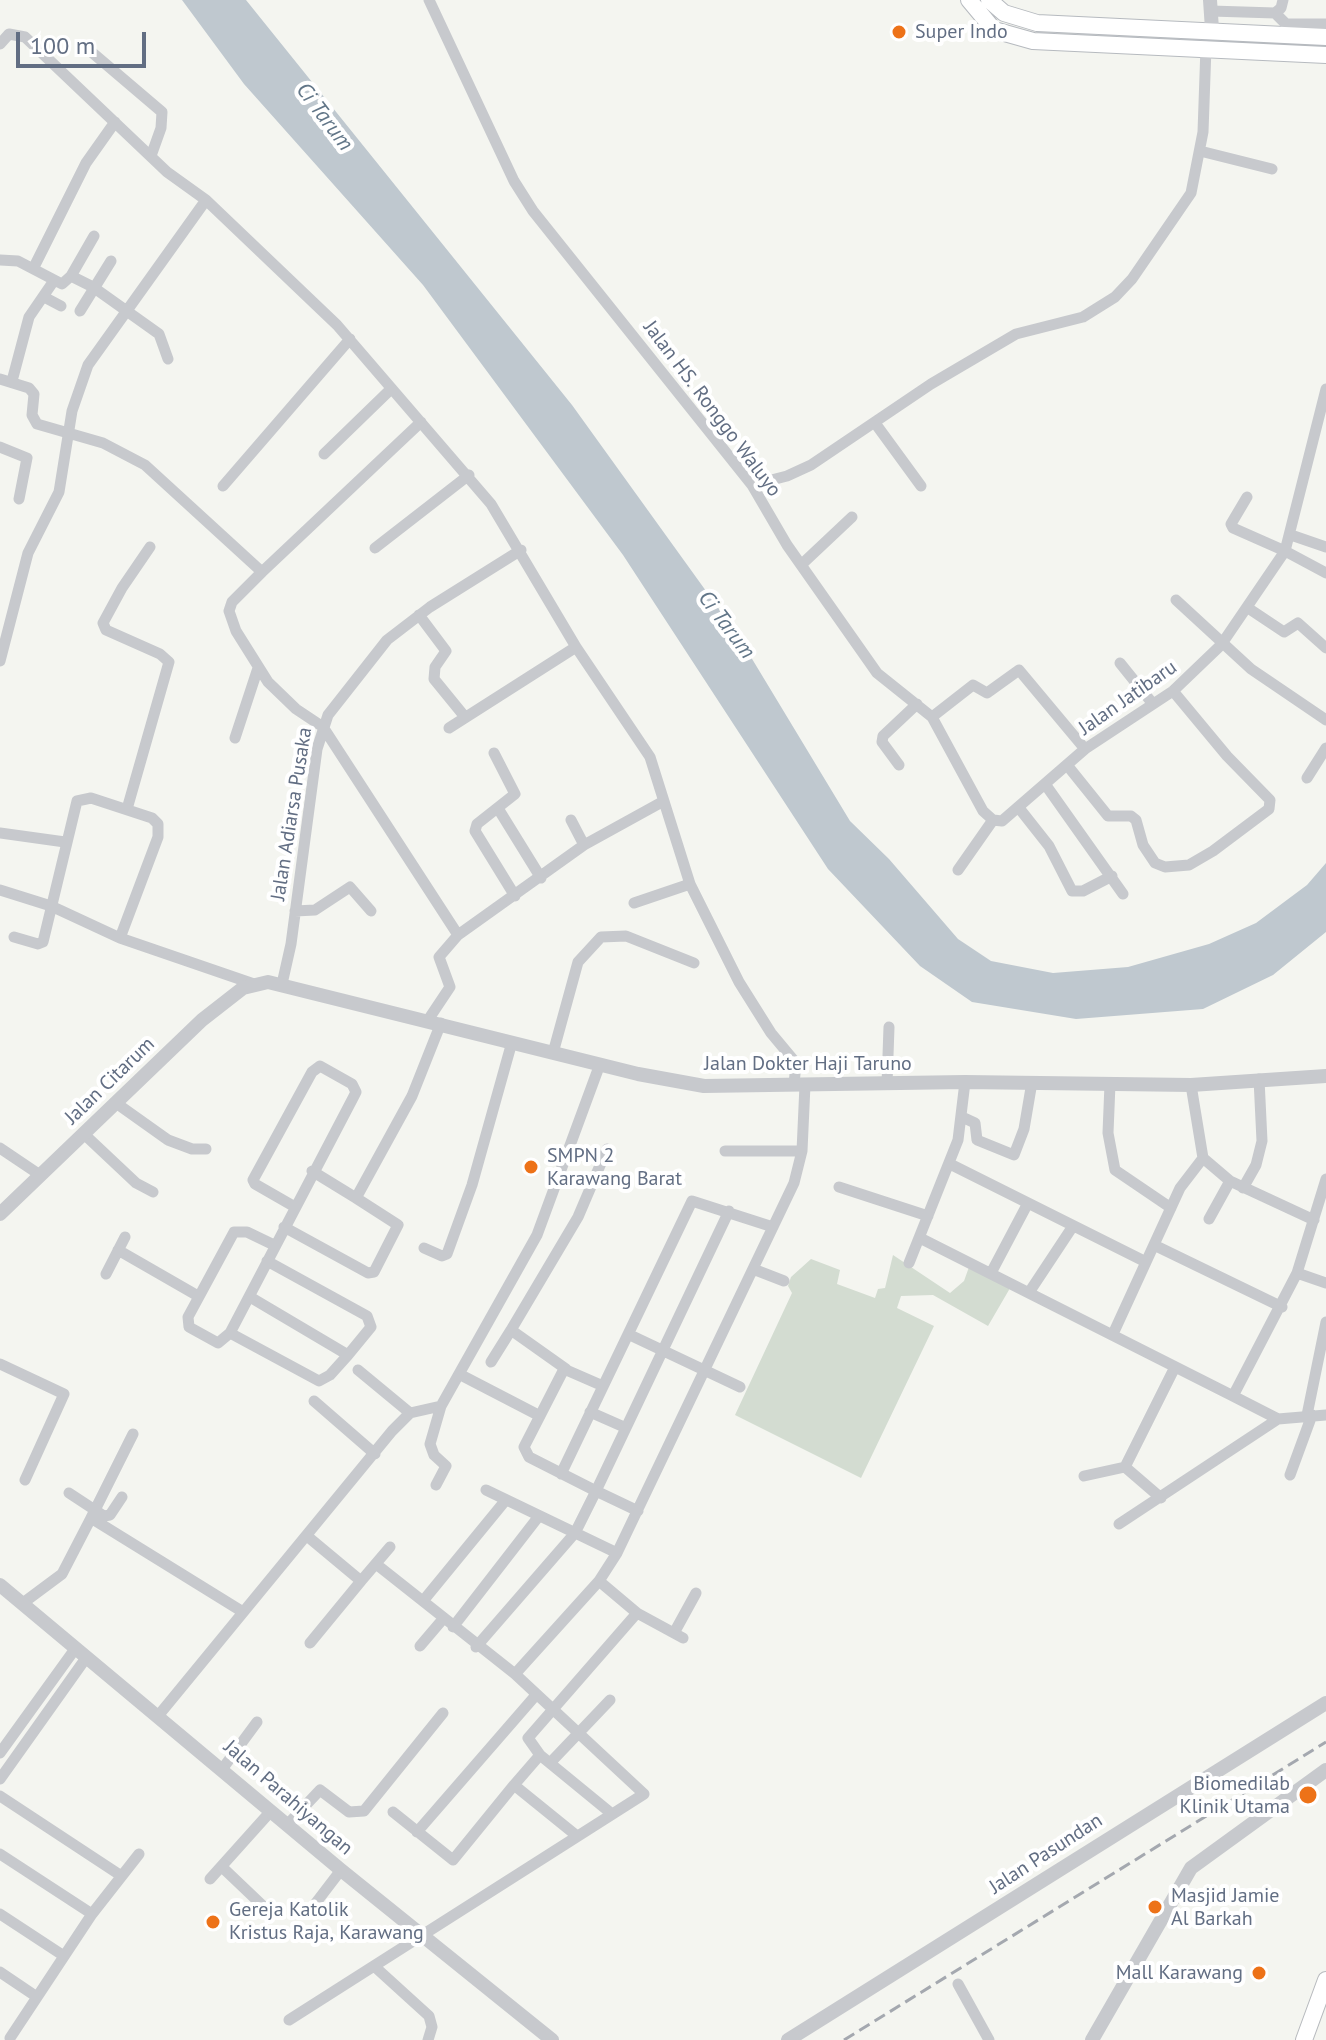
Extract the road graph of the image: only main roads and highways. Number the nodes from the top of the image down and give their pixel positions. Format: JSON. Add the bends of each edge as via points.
{"nodes":[{"id":1,"x":969,"y":0,"type":"edge"},
{"id":2,"x":989,"y":0,"type":"edge"},
{"id":3,"x":1326,"y":37,"type":"edge"},
{"id":4,"x":1326,"y":55,"type":"edge"},
{"id":5,"x":1326,"y":1980,"type":"edge"},
{"id":6,"x":1326,"y":2007,"type":"edge"},
{"id":7,"x":1307,"y":2040,"type":"edge"}],
"edges":[{"from":1,"to":4,"type":"main road","via":[[983,21],[1011,37]]},
{"from":2,"to":3,"type":"main road","via":[[1004,13],[1037,23]]},
{"from":5,"to":7,"type":"main road"},
{"from":6,"to":7,"type":"main road"}]}
